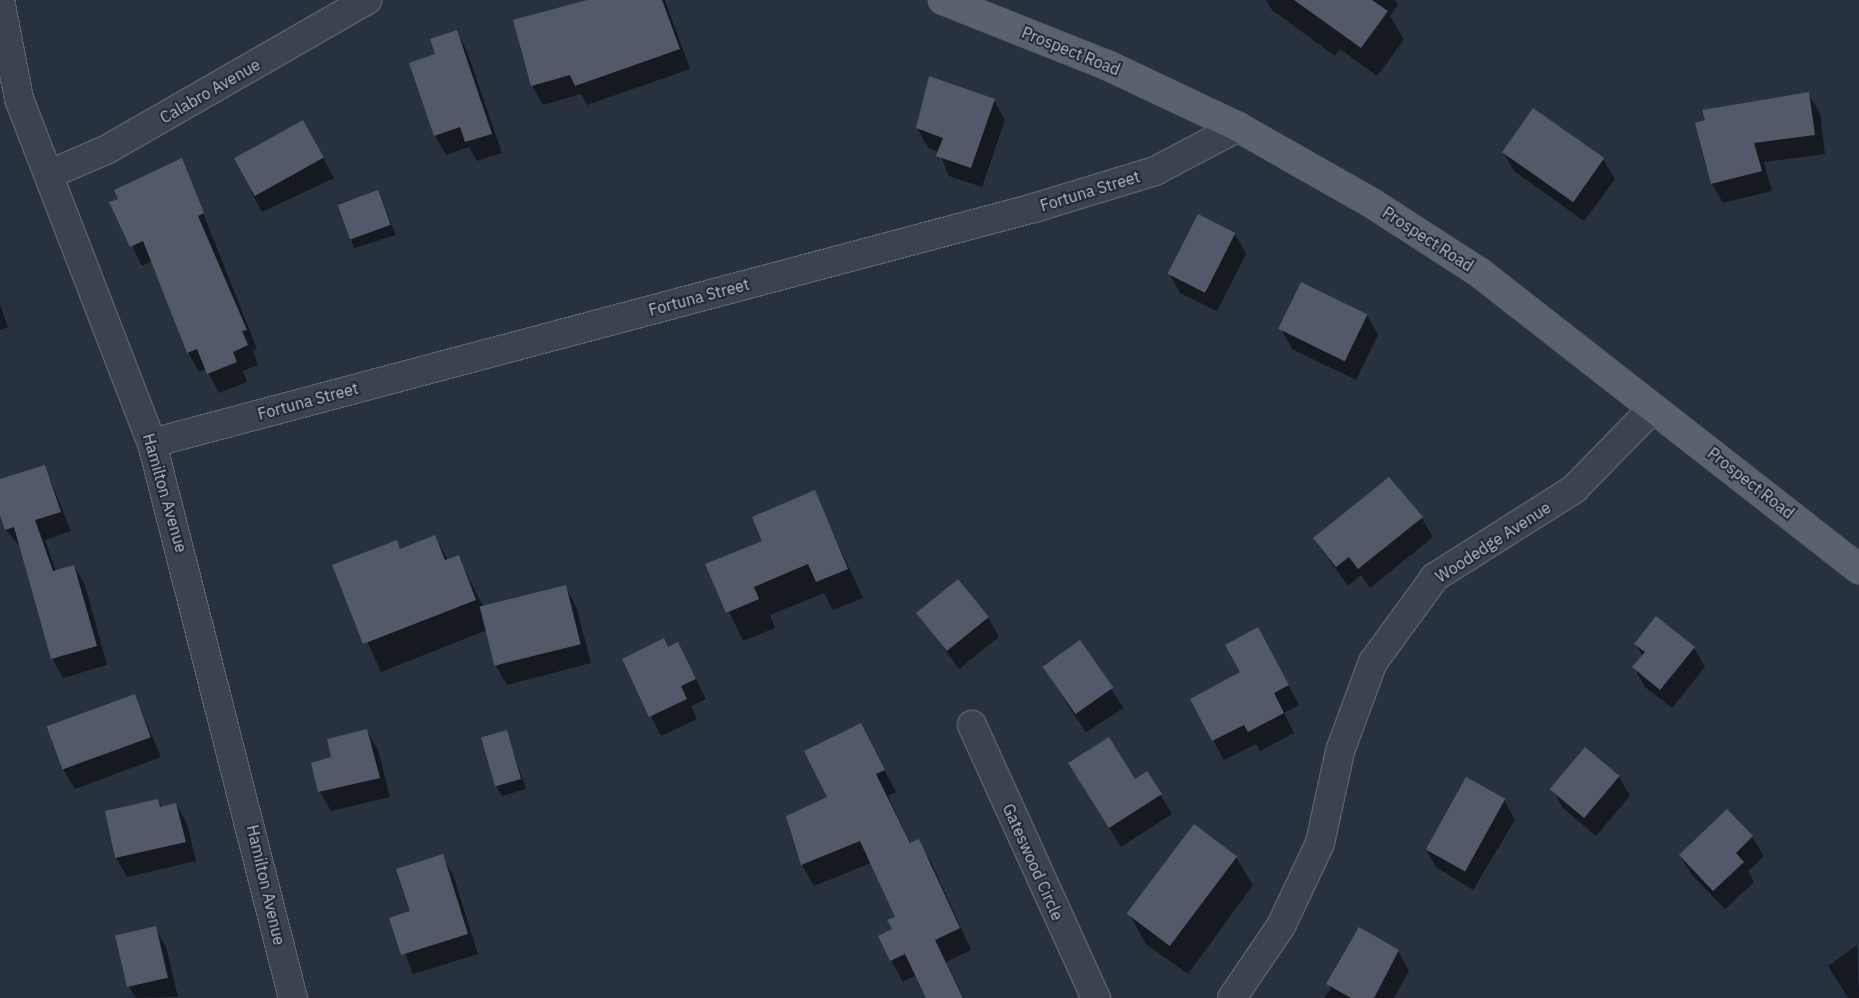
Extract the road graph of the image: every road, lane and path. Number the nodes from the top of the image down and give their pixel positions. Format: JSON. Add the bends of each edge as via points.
{"nodes":[{"id":1,"x":0,"y":0,"type":"edge"},
{"id":2,"x":367,"y":0,"type":"edge"},
{"id":3,"x":943,"y":0,"type":"edge"},
{"id":4,"x":1238,"y":126,"type":"junction"},
{"id":5,"x":50,"y":174,"type":"junction"},
{"id":6,"x":1653,"y":408,"type":"junction"},
{"id":7,"x":152,"y":443,"type":"junction"},
{"id":8,"x":1859,"y":569,"type":"edge"},
{"id":9,"x":972,"y":725,"type":"dead end"},
{"id":10,"x":293,"y":998,"type":"edge"},
{"id":11,"x":1096,"y":998,"type":"edge"},
{"id":12,"x":1232,"y":998,"type":"edge"}],
"edges":[{"from":1,"to":5,"type":"street","name":"Hamilton Avenue","via":[[19,98]]},
{"from":2,"to":5,"type":"street","name":"Calabro Avenue","via":[[108,149]]},
{"from":3,"to":4,"type":"main road","name":"Prospect Road","via":[[1109,66]]},
{"from":4,"to":6,"type":"main road","name":"Prospect Road","via":[[1372,203],[1480,273]]},
{"from":4,"to":7,"type":"street","name":"Fortuna Street","via":[[1155,171],[1034,208]]},
{"from":5,"to":7,"type":"street","name":"Hamilton Avenue"},
{"from":6,"to":8,"type":"main road","name":"Prospect Road"},
{"from":6,"to":12,"type":"street","name":"Woodedge Avenue","via":[[1574,489],[1435,577],[1373,662],[1340,751],[1320,843],[1281,926]]},
{"from":7,"to":10,"type":"street","name":"Hamilton Avenue"},
{"from":9,"to":11,"type":"street","name":"Gateswood Circle"}]}
